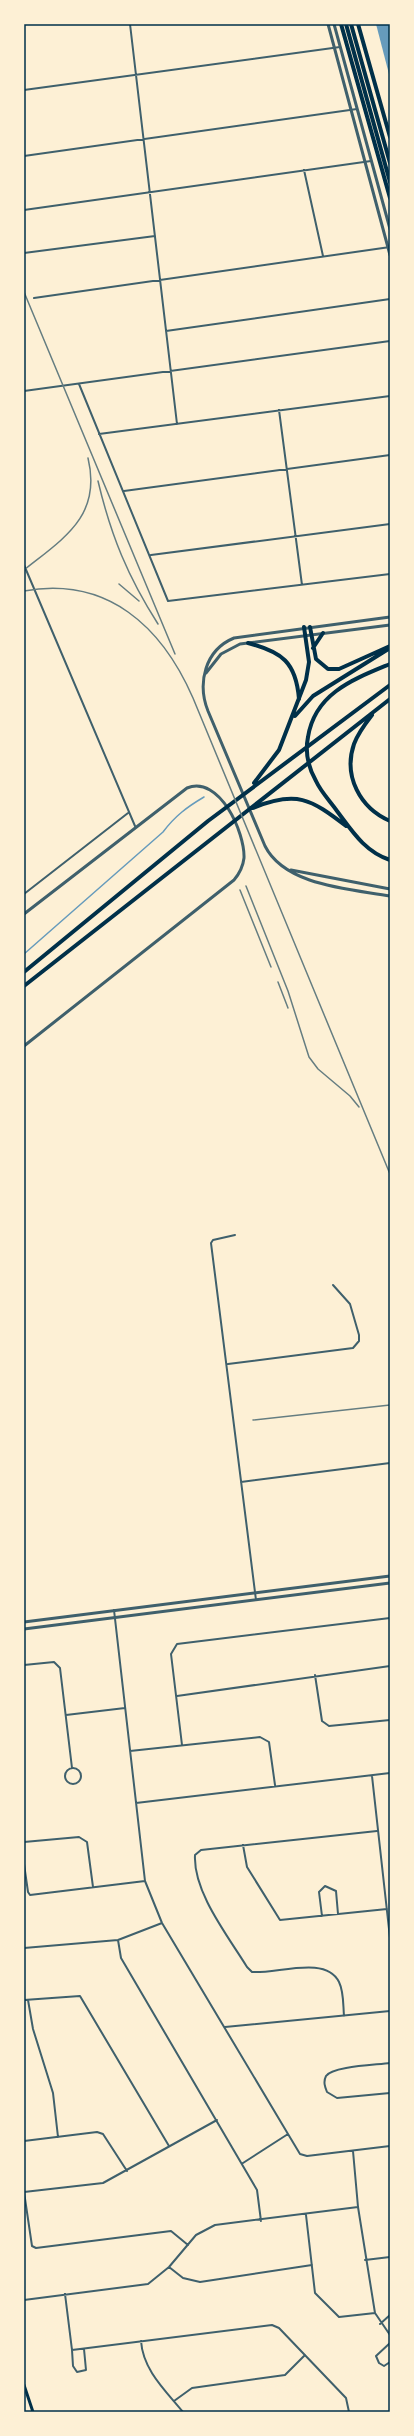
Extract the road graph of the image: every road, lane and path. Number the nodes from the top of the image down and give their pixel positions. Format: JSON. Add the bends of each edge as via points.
{"nodes":[{"id":1,"x":130,"y":24,"type":"edge"},
{"id":2,"x":328,"y":24,"type":"edge"},
{"id":3,"x":334,"y":24,"type":"edge"},
{"id":4,"x":341,"y":24,"type":"edge"},
{"id":5,"x":346,"y":24,"type":"edge"},
{"id":6,"x":351,"y":24,"type":"edge"},
{"id":7,"x":358,"y":24,"type":"edge"},
{"id":8,"x":340,"y":47,"type":"junction"},
{"id":9,"x":334,"y":48,"type":"junction"},
{"id":10,"x":136,"y":74,"type":"junction"},
{"id":11,"x":24,"y":90,"type":"edge"},
{"id":12,"x":357,"y":108,"type":"junction"},
{"id":13,"x":351,"y":110,"type":"junction"},
{"id":14,"x":390,"y":137,"type":"edge"},
{"id":15,"x":143,"y":139,"type":"junction"},
{"id":16,"x":24,"y":156,"type":"edge"},
{"id":17,"x":371,"y":161,"type":"junction"},
{"id":18,"x":365,"y":162,"type":"junction"},
{"id":19,"x":390,"y":164,"type":"edge"},
{"id":20,"x":304,"y":170,"type":"junction"},
{"id":21,"x":390,"y":182,"type":"edge"},
{"id":22,"x":150,"y":192,"type":"junction"},
{"id":23,"x":390,"y":198,"type":"edge"},
{"id":24,"x":24,"y":210,"type":"edge"},
{"id":25,"x":390,"y":229,"type":"edge"},
{"id":26,"x":155,"y":236,"type":"junction"},
{"id":27,"x":389,"y":247,"type":"edge"},
{"id":28,"x":24,"y":253,"type":"edge"},
{"id":29,"x":390,"y":255,"type":"edge"},
{"id":30,"x":323,"y":256,"type":"junction"},
{"id":31,"x":160,"y":280,"type":"junction"},
{"id":32,"x":34,"y":298,"type":"dead end"},
{"id":33,"x":390,"y":299,"type":"edge"},
{"id":34,"x":166,"y":330,"type":"junction"},
{"id":35,"x":390,"y":341,"type":"edge"},
{"id":36,"x":171,"y":371,"type":"junction"},
{"id":37,"x":79,"y":384,"type":"junction"},
{"id":38,"x":24,"y":391,"type":"edge"},
{"id":39,"x":390,"y":396,"type":"edge"},
{"id":40,"x":279,"y":410,"type":"junction"},
{"id":41,"x":177,"y":424,"type":"junction"},
{"id":42,"x":99,"y":434,"type":"junction"},
{"id":43,"x":390,"y":455,"type":"edge"},
{"id":44,"x":287,"y":468,"type":"junction"},
{"id":45,"x":124,"y":491,"type":"junction"},
{"id":46,"x":390,"y":524,"type":"edge"},
{"id":47,"x":297,"y":536,"type":"junction"},
{"id":48,"x":151,"y":555,"type":"junction"},
{"id":49,"x":24,"y":565,"type":"edge"},
{"id":50,"x":390,"y":574,"type":"edge"},
{"id":51,"x":302,"y":585,"type":"junction"},
{"id":52,"x":390,"y":617,"type":"edge"},
{"id":53,"x":390,"y":625,"type":"edge"},
{"id":54,"x":304,"y":627,"type":"junction"},
{"id":55,"x":310,"y":627,"type":"junction"},
{"id":56,"x":323,"y":633,"type":"junction"},
{"id":57,"x":311,"y":634,"type":"junction"},
{"id":58,"x":305,"y":635,"type":"junction"},
{"id":59,"x":248,"y":642,"type":"junction"},
{"id":60,"x":390,"y":647,"type":"edge"},
{"id":61,"x":313,"y":648,"type":"junction"},
{"id":62,"x":390,"y":664,"type":"edge"},
{"id":63,"x":205,"y":675,"type":"junction"},
{"id":64,"x":390,"y":685,"type":"edge"},
{"id":65,"x":390,"y":699,"type":"edge"},
{"id":66,"x":299,"y":702,"type":"junction"},
{"id":67,"x":374,"y":712,"type":"junction"},
{"id":68,"x":288,"y":728,"type":"junction"},
{"id":69,"x":248,"y":790,"type":"junction"},
{"id":70,"x":255,"y":806,"type":"junction"},
{"id":71,"x":128,"y":813,"type":"junction"},
{"id":72,"x":390,"y":821,"type":"edge"},
{"id":73,"x":135,"y":826,"type":"junction"},
{"id":74,"x":350,"y":828,"type":"junction"},
{"id":75,"x":390,"y":860,"type":"edge"},
{"id":76,"x":289,"y":870,"type":"junction"},
{"id":77,"x":390,"y":889,"type":"edge"},
{"id":78,"x":24,"y":894,"type":"edge"},
{"id":79,"x":390,"y":896,"type":"edge"},
{"id":80,"x":24,"y":914,"type":"edge"},
{"id":81,"x":24,"y":972,"type":"edge"},
{"id":82,"x":24,"y":986,"type":"edge"},
{"id":83,"x":24,"y":1046,"type":"edge"},
{"id":84,"x":235,"y":1235,"type":"dead end"},
{"id":85,"x":333,"y":1285,"type":"dead end"},
{"id":86,"x":228,"y":1364,"type":"junction"},
{"id":87,"x":390,"y":1463,"type":"edge"},
{"id":88,"x":241,"y":1482,"type":"junction"},
{"id":89,"x":389,"y":1576,"type":"edge"},
{"id":90,"x":345,"y":1581,"type":"junction"},
{"id":91,"x":389,"y":1583,"type":"edge"},
{"id":92,"x":316,"y":1585,"type":"junction"},
{"id":93,"x":299,"y":1587,"type":"junction"},
{"id":94,"x":346,"y":1589,"type":"junction"},
{"id":95,"x":256,"y":1592,"type":"junction"},
{"id":96,"x":317,"y":1592,"type":"junction"},
{"id":97,"x":299,"y":1595,"type":"junction"},
{"id":98,"x":256,"y":1600,"type":"junction"},
{"id":99,"x":147,"y":1606,"type":"junction"},
{"id":100,"x":114,"y":1610,"type":"junction"},
{"id":101,"x":148,"y":1614,"type":"junction"},
{"id":102,"x":114,"y":1618,"type":"junction"},
{"id":103,"x":390,"y":1618,"type":"edge"},
{"id":104,"x":24,"y":1622,"type":"edge"},
{"id":105,"x":24,"y":1629,"type":"edge"},
{"id":106,"x":24,"y":1665,"type":"edge"},
{"id":107,"x":390,"y":1666,"type":"edge"},
{"id":108,"x":316,"y":1675,"type":"junction"},
{"id":109,"x":177,"y":1696,"type":"junction"},
{"id":110,"x":125,"y":1708,"type":"junction"},
{"id":111,"x":66,"y":1715,"type":"junction"},
{"id":112,"x":390,"y":1720,"type":"edge"},
{"id":113,"x":182,"y":1745,"type":"junction"},
{"id":114,"x":130,"y":1751,"type":"junction"},
{"id":115,"x":72,"y":1768,"type":"junction"},
{"id":116,"x":390,"y":1773,"type":"edge"},
{"id":117,"x":372,"y":1776,"type":"junction"},
{"id":118,"x":275,"y":1785,"type":"junction"},
{"id":119,"x":136,"y":1803,"type":"junction"},
{"id":120,"x":377,"y":1831,"type":"junction"},
{"id":121,"x":24,"y":1842,"type":"edge"},
{"id":122,"x":243,"y":1845,"type":"junction"},
{"id":123,"x":24,"y":1864,"type":"edge"},
{"id":124,"x":145,"y":1881,"type":"junction"},
{"id":125,"x":93,"y":1887,"type":"junction"},
{"id":126,"x":387,"y":1909,"type":"junction"},
{"id":127,"x":338,"y":1914,"type":"junction"},
{"id":128,"x":322,"y":1916,"type":"junction"},
{"id":129,"x":162,"y":1924,"type":"junction"},
{"id":130,"x":390,"y":1938,"type":"edge"},
{"id":131,"x":118,"y":1940,"type":"junction"},
{"id":132,"x":24,"y":1948,"type":"edge"},
{"id":133,"x":24,"y":2000,"type":"edge"},
{"id":134,"x":28,"y":2000,"type":"junction"},
{"id":135,"x":390,"y":2011,"type":"edge"},
{"id":136,"x":344,"y":2016,"type":"junction"},
{"id":137,"x":225,"y":2027,"type":"junction"},
{"id":138,"x":390,"y":2063,"type":"edge"},
{"id":139,"x":390,"y":2093,"type":"edge"},
{"id":140,"x":217,"y":2120,"type":"junction"},
{"id":141,"x":288,"y":2134,"type":"junction"},
{"id":142,"x":58,"y":2137,"type":"junction"},
{"id":143,"x":24,"y":2141,"type":"edge"},
{"id":144,"x":169,"y":2146,"type":"junction"},
{"id":145,"x":390,"y":2146,"type":"edge"},
{"id":146,"x":353,"y":2151,"type":"junction"},
{"id":147,"x":243,"y":2163,"type":"junction"},
{"id":148,"x":127,"y":2171,"type":"junction"},
{"id":149,"x":24,"y":2192,"type":"edge"},
{"id":150,"x":358,"y":2207,"type":"junction"},
{"id":151,"x":306,"y":2215,"type":"junction"},
{"id":152,"x":261,"y":2221,"type":"junction"},
{"id":153,"x":188,"y":2245,"type":"junction"},
{"id":154,"x":390,"y":2257,"type":"edge"},
{"id":155,"x":365,"y":2260,"type":"junction"},
{"id":156,"x":312,"y":2265,"type":"junction"},
{"id":157,"x":169,"y":2267,"type":"junction"},
{"id":158,"x":65,"y":2294,"type":"junction"},
{"id":159,"x":24,"y":2300,"type":"edge"},
{"id":160,"x":375,"y":2313,"type":"junction"},
{"id":161,"x":390,"y":2315,"type":"edge"},
{"id":162,"x":380,"y":2324,"type":"junction"},
{"id":163,"x":390,"y":2335,"type":"edge"},
{"id":164,"x":140,"y":2340,"type":"junction"},
{"id":165,"x":390,"y":2342,"type":"edge"},
{"id":166,"x":84,"y":2349,"type":"junction"},
{"id":167,"x":72,"y":2350,"type":"junction"},
{"id":168,"x":305,"y":2355,"type":"junction"},
{"id":169,"x":390,"y":2362,"type":"edge"},
{"id":170,"x":24,"y":2384,"type":"edge"},
{"id":171,"x":174,"y":2401,"type":"junction"},
{"id":172,"x":33,"y":2412,"type":"edge"},
{"id":173,"x":183,"y":2412,"type":"edge"},
{"id":174,"x":349,"y":2412,"type":"edge"}],
"edges":[{"from":1,"to":10,"type":"street"},
{"from":2,"to":9,"type":"street"},
{"from":3,"to":8,"type":"street"},
{"from":4,"to":23,"type":"highway"},
{"from":5,"to":21,"type":"highway"},
{"from":6,"to":19,"type":"highway"},
{"from":7,"to":14,"type":"highway"},
{"from":8,"to":9,"type":"street"},
{"from":8,"to":12,"type":"street"},
{"from":9,"to":10,"type":"street"},
{"from":9,"to":13,"type":"street"},
{"from":10,"to":11,"type":"street"},
{"from":10,"to":15,"type":"street"},
{"from":12,"to":13,"type":"street"},
{"from":12,"to":17,"type":"street"},
{"from":13,"to":15,"type":"street"},
{"from":13,"to":18,"type":"street"},
{"from":15,"to":16,"type":"street"},
{"from":15,"to":22,"type":"street"},
{"from":17,"to":18,"type":"street"},
{"from":17,"to":25,"type":"street"},
{"from":18,"to":20,"type":"street"},
{"from":18,"to":27,"type":"street"},
{"from":20,"to":22,"type":"street"},
{"from":20,"to":30,"type":"street"},
{"from":22,"to":24,"type":"street"},
{"from":22,"to":26,"type":"street"},
{"from":26,"to":28,"type":"street"},
{"from":26,"to":31,"type":"street"},
{"from":27,"to":29,"type":"street"},
{"from":27,"to":30,"type":"street"},
{"from":30,"to":31,"type":"street"},
{"from":31,"to":32,"type":"street"},
{"from":31,"to":34,"type":"street"},
{"from":33,"to":34,"type":"street"},
{"from":34,"to":36,"type":"street"},
{"from":35,"to":36,"type":"street"},
{"from":36,"to":37,"type":"street"},
{"from":36,"to":41,"type":"street"},
{"from":37,"to":38,"type":"street"},
{"from":37,"to":42,"type":"street"},
{"from":39,"to":40,"type":"street"},
{"from":40,"to":41,"type":"street"},
{"from":40,"to":44,"type":"street"},
{"from":41,"to":42,"type":"street"},
{"from":42,"to":45,"type":"street"},
{"from":43,"to":44,"type":"street"},
{"from":44,"to":45,"type":"street"},
{"from":44,"to":47,"type":"street"},
{"from":45,"to":48,"type":"street"},
{"from":46,"to":47,"type":"street"},
{"from":47,"to":48,"type":"street"},
{"from":47,"to":51,"type":"street"},
{"from":48,"to":51,"type":"street","via":[[169,602]]},
{"from":49,"to":71,"type":"street"},
{"from":50,"to":51,"type":"street"},
{"from":52,"to":55,"type":"street"},
{"from":53,"to":56,"type":"street"},
{"from":54,"to":55,"type":"street"},
{"from":54,"to":58,"type":"highway"},
{"from":54,"to":63,"type":"street","via":[[245,635],[230,640],[209,657]]},
{"from":55,"to":57,"type":"highway"},
{"from":56,"to":57,"type":"street"},
{"from":56,"to":61,"type":"highway"},
{"from":57,"to":58,"type":"street"},
{"from":57,"to":61,"type":"highway"},
{"from":58,"to":59,"type":"street"},
{"from":58,"to":66,"type":"highway","via":[[309,670]]},
{"from":59,"to":63,"type":"street","via":[[223,652]]},
{"from":59,"to":66,"type":"highway","via":[[272,650],[287,662],[296,677]]},
{"from":60,"to":61,"type":"highway","via":[[332,670],[318,663]]},
{"from":60,"to":68,"type":"highway","via":[[313,696],[303,705]]},
{"from":62,"to":74,"type":"highway","via":[[332,693],[318,709],[309,730],[307,756],[312,774]]},
{"from":63,"to":76,"type":"street","via":[[205,704],[226,754],[269,852]]},
{"from":64,"to":69,"type":"highway"},
{"from":65,"to":67,"type":"highway"},
{"from":66,"to":68,"type":"highway"},
{"from":67,"to":70,"type":"highway"},
{"from":67,"to":72,"type":"highway","via":[[354,745],[352,773],[355,786],[365,803]]},
{"from":68,"to":69,"type":"highway","via":[[274,758]]},
{"from":69,"to":81,"type":"highway"},
{"from":70,"to":74,"type":"highway","via":[[278,799],[302,799],[322,807]]},
{"from":70,"to":82,"type":"highway"},
{"from":71,"to":73,"type":"street"},
{"from":71,"to":78,"type":"street"},
{"from":73,"to":80,"type":"street"},
{"from":73,"to":83,"type":"street","via":[[182,790],[193,786],[206,787],[220,796],[229,810],[242,845],[242,867],[228,886]]},
{"from":74,"to":75,"type":"highway","via":[[368,848]]},
{"from":76,"to":77,"type":"street"},
{"from":76,"to":79,"type":"street","via":[[310,880]]},
{"from":84,"to":86,"type":"street","via":[[213,1240],[211,1243]]},
{"from":85,"to":86,"type":"street","via":[[350,1304],[359,1336],[359,1341],[353,1348]]},
{"from":86,"to":88,"type":"street"},
{"from":87,"to":88,"type":"street"},
{"from":88,"to":95,"type":"street"},
{"from":89,"to":90,"type":"street"},
{"from":89,"to":91,"type":"street"},
{"from":90,"to":92,"type":"street"},
{"from":90,"to":94,"type":"street"},
{"from":91,"to":94,"type":"street"},
{"from":92,"to":93,"type":"street"},
{"from":92,"to":96,"type":"street"},
{"from":93,"to":95,"type":"street"},
{"from":93,"to":97,"type":"street"},
{"from":94,"to":96,"type":"street"},
{"from":95,"to":98,"type":"street"},
{"from":95,"to":99,"type":"street"},
{"from":96,"to":97,"type":"street"},
{"from":97,"to":98,"type":"street"},
{"from":98,"to":101,"type":"street"},
{"from":99,"to":100,"type":"street"},
{"from":99,"to":101,"type":"street"},
{"from":100,"to":102,"type":"street"},
{"from":100,"to":104,"type":"street"},
{"from":101,"to":102,"type":"street"},
{"from":102,"to":105,"type":"street"},
{"from":102,"to":110,"type":"street"},
{"from":103,"to":109,"type":"street","via":[[177,1644],[171,1654]]},
{"from":106,"to":111,"type":"street","via":[[54,1662],[60,1668]]},
{"from":107,"to":108,"type":"street"},
{"from":108,"to":109,"type":"street","via":[[246,1688]]},
{"from":108,"to":112,"type":"street","via":[[324,1725]]},
{"from":109,"to":113,"type":"street"},
{"from":110,"to":111,"type":"street"},
{"from":110,"to":114,"type":"street"},
{"from":111,"to":115,"type":"street"},
{"from":113,"to":114,"type":"street"},
{"from":113,"to":118,"type":"street","via":[[266,1738],[269,1742]]},
{"from":114,"to":119,"type":"street"},
{"from":115,"to":115,"type":"street","via":[[77,1769],[80,1774],[80,1779],[74,1784],[69,1783],[65,1777]]},
{"from":116,"to":117,"type":"street"},
{"from":117,"to":118,"type":"street"},
{"from":117,"to":120,"type":"street"},
{"from":118,"to":119,"type":"street"},
{"from":119,"to":124,"type":"street"},
{"from":120,"to":122,"type":"street"},
{"from":120,"to":126,"type":"street"},
{"from":121,"to":125,"type":"street","via":[[79,1836],[87,1842]]},
{"from":122,"to":128,"type":"street","via":[[247,1867],[280,1920]]},
{"from":122,"to":136,"type":"street","via":[[201,1850],[195,1856],[194,1868],[208,1902],[252,1972],[323,1968],[336,1976],[340,1983]]},
{"from":123,"to":125,"type":"street","via":[[30,1895]]},
{"from":124,"to":125,"type":"street"},
{"from":124,"to":129,"type":"street"},
{"from":126,"to":127,"type":"street"},
{"from":126,"to":130,"type":"street"},
{"from":127,"to":128,"type":"street"},
{"from":127,"to":128,"type":"street","via":[[336,1891],[325,1886],[319,1892]]},
{"from":129,"to":131,"type":"street"},
{"from":129,"to":137,"type":"street"},
{"from":131,"to":132,"type":"street"},
{"from":131,"to":140,"type":"street","via":[[121,1958]]},
{"from":133,"to":134,"type":"street"},
{"from":134,"to":142,"type":"street","via":[[32,2029],[53,2092]]},
{"from":134,"to":144,"type":"street","via":[[80,1996]]},
{"from":135,"to":136,"type":"street"},
{"from":136,"to":137,"type":"street"},
{"from":137,"to":141,"type":"street"},
{"from":138,"to":139,"type":"street","via":[[333,2070],[324,2083],[327,2092],[337,2098]]},
{"from":140,"to":144,"type":"street"},
{"from":140,"to":147,"type":"street"},
{"from":141,"to":146,"type":"street","via":[[300,2154],[307,2156]]},
{"from":141,"to":147,"type":"street"},
{"from":142,"to":143,"type":"street"},
{"from":142,"to":148,"type":"street","via":[[97,2132],[102,2134]]},
{"from":144,"to":148,"type":"street"},
{"from":145,"to":146,"type":"street"},
{"from":146,"to":150,"type":"street"},
{"from":147,"to":152,"type":"street","via":[[257,2190]]},
{"from":148,"to":149,"type":"street","via":[[103,2183]]},
{"from":149,"to":153,"type":"street","via":[[32,2246],[36,2248],[171,2232]]},
{"from":150,"to":151,"type":"street"},
{"from":150,"to":155,"type":"street"},
{"from":151,"to":152,"type":"street"},
{"from":151,"to":156,"type":"street"},
{"from":152,"to":153,"type":"street","via":[[215,2225],[204,2229]]},
{"from":153,"to":157,"type":"street"},
{"from":154,"to":155,"type":"street"},
{"from":155,"to":160,"type":"street"},
{"from":156,"to":157,"type":"street","via":[[200,2282],[183,2278]]},
{"from":156,"to":160,"type":"street","via":[[315,2293],[339,2317]]},
{"from":157,"to":158,"type":"street","via":[[148,2284]]},
{"from":158,"to":159,"type":"street"},
{"from":158,"to":167,"type":"street"},
{"from":160,"to":162,"type":"street"},
{"from":161,"to":162,"type":"street"},
{"from":162,"to":163,"type":"street"},
{"from":164,"to":166,"type":"street"},
{"from":164,"to":168,"type":"street","via":[[272,2325],[279,2328]]},
{"from":164,"to":171,"type":"street","via":[[146,2366]]},
{"from":165,"to":169,"type":"street","via":[[376,2356],[379,2364],[384,2366]]},
{"from":166,"to":167,"type":"street"},
{"from":166,"to":167,"type":"street","via":[[86,2370],[81,2373],[73,2366]]},
{"from":168,"to":171,"type":"street","via":[[285,2375],[192,2388]]},
{"from":168,"to":174,"type":"street","via":[[346,2398]]},
{"from":170,"to":172,"type":"main road"},
{"from":171,"to":173,"type":"street"}]}
